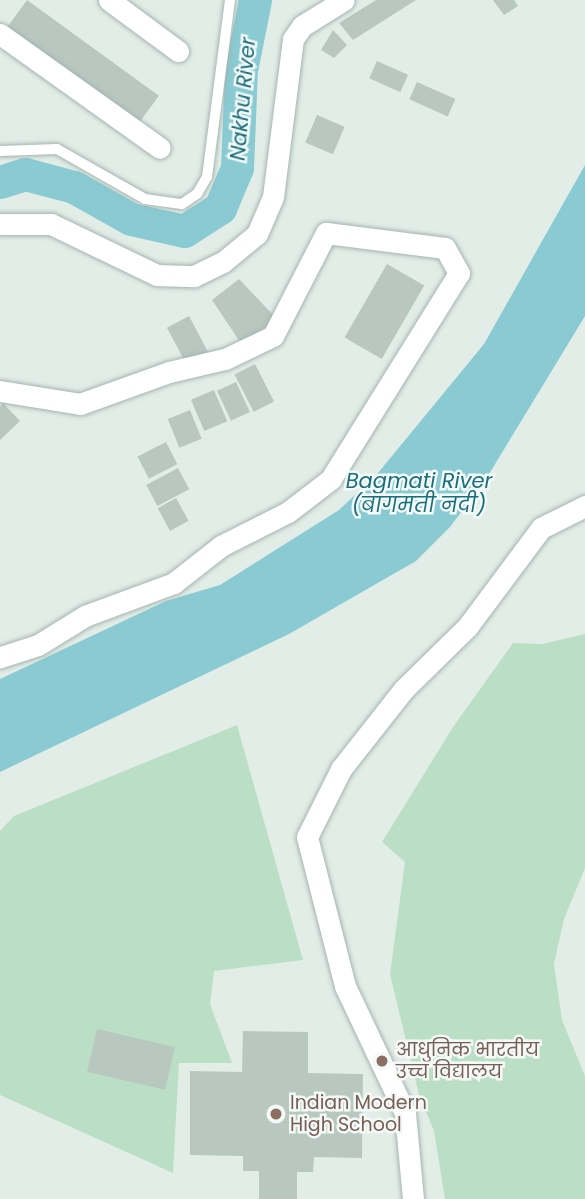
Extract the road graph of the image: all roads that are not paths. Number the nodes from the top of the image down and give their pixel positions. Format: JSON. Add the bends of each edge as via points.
{"nodes":[{"id":1,"x":109,"y":0,"type":"edge"},
{"id":2,"x":230,"y":0,"type":"edge"},
{"id":3,"x":344,"y":0,"type":"edge"},
{"id":4,"x":0,"y":34,"type":"edge"},
{"id":5,"x":178,"y":51,"type":"dead end"},
{"id":6,"x":160,"y":148,"type":"dead end"},
{"id":7,"x":0,"y":151,"type":"edge"},
{"id":8,"x":0,"y":224,"type":"edge"},
{"id":9,"x":0,"y":391,"type":"edge"},
{"id":10,"x":585,"y":506,"type":"edge"},
{"id":11,"x":0,"y":657,"type":"edge"},
{"id":12,"x":412,"y":1199,"type":"edge"}],
"edges":[{"from":1,"to":5,"type":"street"},
{"from":2,"to":7,"type":"lane","via":[[207,177],[197,194],[182,204],[167,206],[145,200],[57,149]]},
{"from":3,"to":8,"type":"street","via":[[302,26],[293,39],[273,197],[257,234],[223,262],[194,276],[157,275],[51,224]]},
{"from":4,"to":6,"type":"street"},
{"from":9,"to":11,"type":"street","via":[[80,404],[169,372],[225,359],[273,336],[326,233],[445,248],[459,273],[331,479],[288,512],[220,546],[174,583],[85,615],[38,645]]},
{"from":10,"to":12,"type":"street","via":[[541,528],[467,626],[404,689],[341,769],[307,837],[345,986],[405,1113]]}]}
